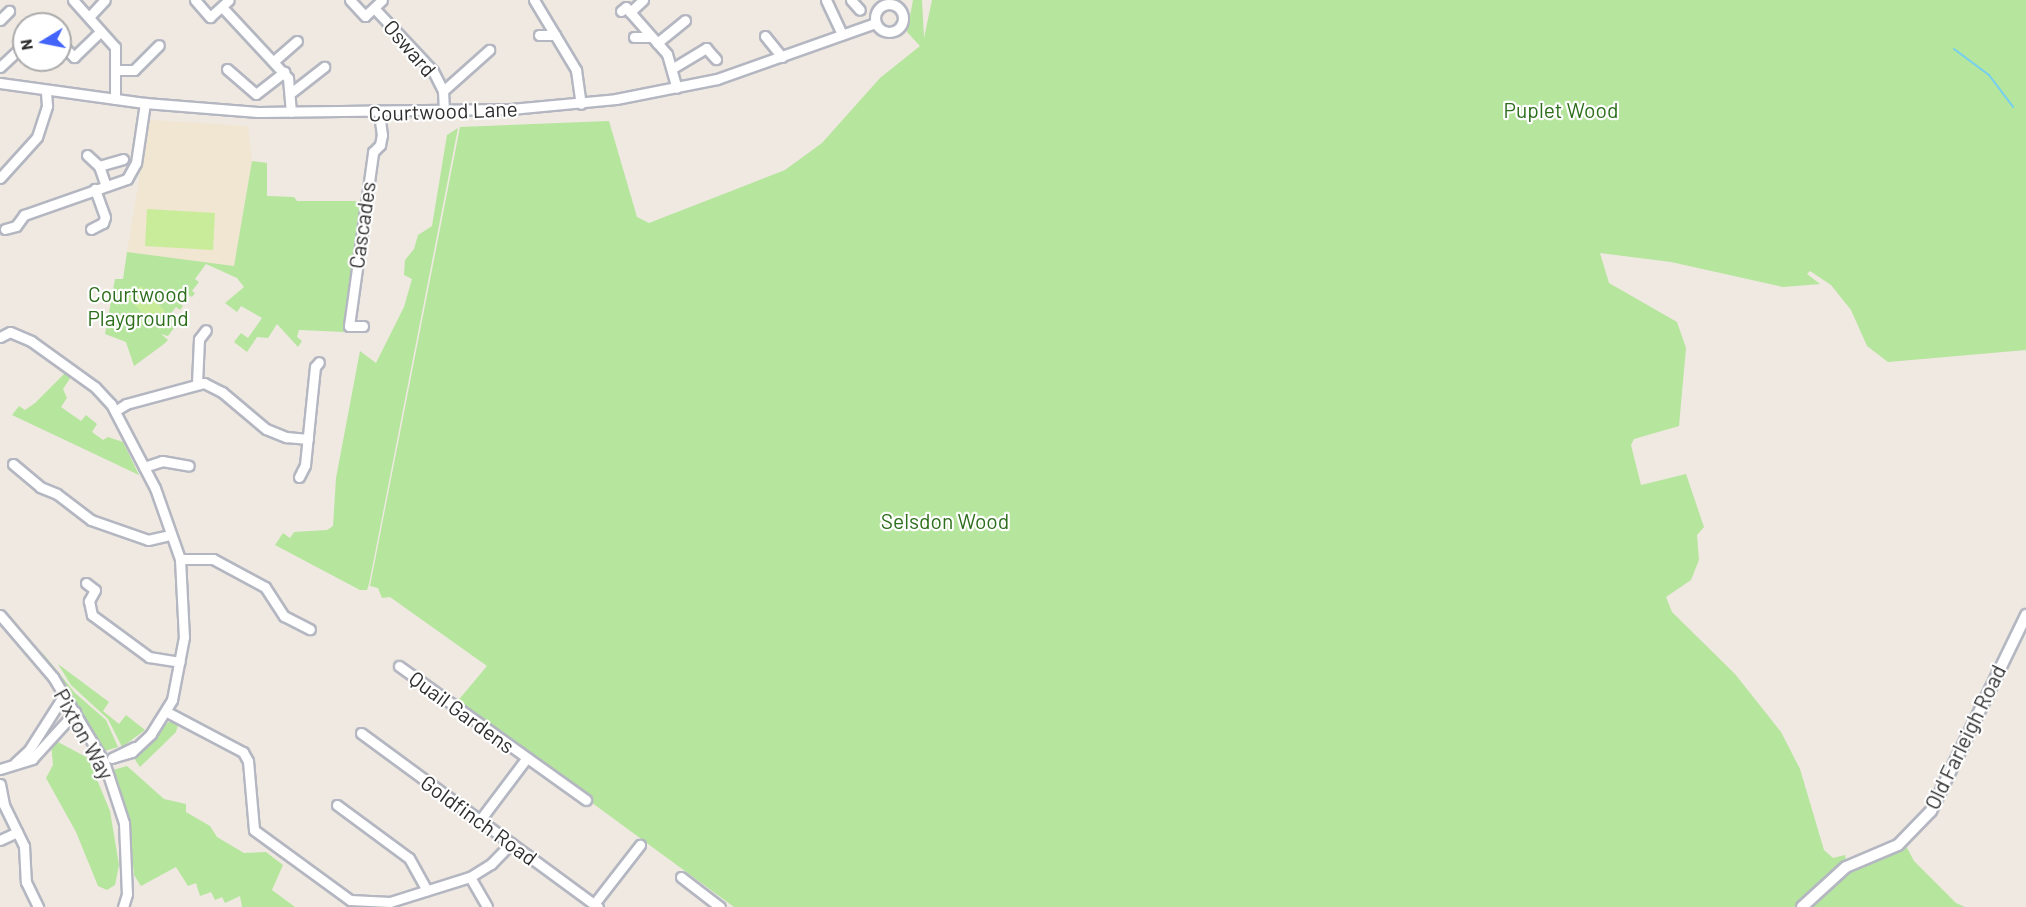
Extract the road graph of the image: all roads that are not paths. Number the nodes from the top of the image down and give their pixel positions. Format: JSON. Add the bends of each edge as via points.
{"nodes":[{"id":1,"x":73,"y":0,"type":"edge"},
{"id":2,"x":105,"y":0,"type":"edge"},
{"id":3,"x":195,"y":0,"type":"edge"},
{"id":4,"x":350,"y":0,"type":"edge"},
{"id":5,"x":382,"y":0,"type":"edge"},
{"id":6,"x":534,"y":0,"type":"edge"},
{"id":7,"x":643,"y":0,"type":"edge"},
{"id":8,"x":840,"y":0,"type":"edge"},
{"id":9,"x":851,"y":0,"type":"edge"},
{"id":10,"x":226,"y":3,"type":"edge"},
{"id":11,"x":829,"y":4,"type":"edge"},
{"id":12,"x":374,"y":8,"type":"junction"},
{"id":13,"x":860,"y":10,"type":"dead end"},
{"id":14,"x":9,"y":11,"type":"dead end"},
{"id":15,"x":89,"y":17,"type":"junction"},
{"id":16,"x":0,"y":20,"type":"edge"},
{"id":17,"x":685,"y":20,"type":"dead end"},
{"id":18,"x":875,"y":23,"type":"dead end"},
{"id":19,"x":101,"y":31,"type":"junction"},
{"id":20,"x":842,"y":34,"type":"junction"},
{"id":21,"x":539,"y":35,"type":"dead end"},
{"id":22,"x":555,"y":35,"type":"junction"},
{"id":23,"x":765,"y":36,"type":"dead end"},
{"id":24,"x":634,"y":37,"type":"dead end"},
{"id":25,"x":653,"y":40,"type":"junction"},
{"id":26,"x":297,"y":41,"type":"dead end"},
{"id":27,"x":159,"y":45,"type":"dead end"},
{"id":28,"x":489,"y":50,"type":"dead end"},
{"id":29,"x":72,"y":55,"type":"edge"},
{"id":30,"x":12,"y":56,"type":"edge"},
{"id":31,"x":782,"y":57,"type":"junction"},
{"id":32,"x":716,"y":59,"type":"dead end"},
{"id":33,"x":275,"y":60,"type":"junction"},
{"id":34,"x":0,"y":68,"type":"edge"},
{"id":35,"x":324,"y":68,"type":"dead end"},
{"id":36,"x":674,"y":68,"type":"junction"},
{"id":37,"x":227,"y":69,"type":"dead end"},
{"id":38,"x":117,"y":70,"type":"junction"},
{"id":39,"x":284,"y":72,"type":"junction"},
{"id":40,"x":0,"y":83,"type":"edge"},
{"id":41,"x":677,"y":88,"type":"junction"},
{"id":42,"x":46,"y":90,"type":"junction"},
{"id":43,"x":443,"y":91,"type":"junction"},
{"id":44,"x":291,"y":92,"type":"junction"},
{"id":45,"x":115,"y":99,"type":"junction"},
{"id":46,"x":145,"y":103,"type":"junction"},
{"id":47,"x":581,"y":104,"type":"junction"},
{"id":48,"x":444,"y":110,"type":"junction"},
{"id":49,"x":291,"y":112,"type":"junction"},
{"id":50,"x":379,"y":113,"type":"junction"},
{"id":51,"x":87,"y":155,"type":"dead end"},
{"id":52,"x":123,"y":159,"type":"dead end"},
{"id":53,"x":99,"y":165,"type":"junction"},
{"id":54,"x":0,"y":178,"type":"edge"},
{"id":55,"x":106,"y":186,"type":"junction"},
{"id":56,"x":95,"y":189,"type":"junction"},
{"id":57,"x":91,"y":229,"type":"dead end"},
{"id":58,"x":5,"y":230,"type":"dead end"},
{"id":59,"x":363,"y":326,"type":"dead end"},
{"id":60,"x":206,"y":330,"type":"dead end"},
{"id":61,"x":0,"y":337,"type":"edge"},
{"id":62,"x":319,"y":362,"type":"dead end"},
{"id":63,"x":197,"y":383,"type":"junction"},
{"id":64,"x":115,"y":411,"type":"junction"},
{"id":65,"x":308,"y":439,"type":"junction"},
{"id":66,"x":13,"y":464,"type":"dead end"},
{"id":67,"x":189,"y":466,"type":"dead end"},
{"id":68,"x":144,"y":467,"type":"junction"},
{"id":69,"x":298,"y":477,"type":"dead end"},
{"id":70,"x":170,"y":535,"type":"junction"},
{"id":71,"x":180,"y":559,"type":"junction"},
{"id":72,"x":86,"y":583,"type":"dead end"},
{"id":73,"x":0,"y":615,"type":"edge"},
{"id":74,"x":2026,"y":615,"type":"edge"},
{"id":75,"x":310,"y":629,"type":"dead end"},
{"id":76,"x":180,"y":662,"type":"junction"},
{"id":77,"x":399,"y":666,"type":"dead end"},
{"id":78,"x":64,"y":695,"type":"junction"},
{"id":79,"x":75,"y":712,"type":"junction"},
{"id":80,"x":167,"y":712,"type":"junction"},
{"id":81,"x":361,"y":733,"type":"dead end"},
{"id":82,"x":526,"y":759,"type":"junction"},
{"id":83,"x":104,"y":762,"type":"junction"},
{"id":84,"x":15,"y":763,"type":"junction"},
{"id":85,"x":0,"y":770,"type":"edge"},
{"id":86,"x":0,"y":784,"type":"edge"},
{"id":87,"x":585,"y":801,"type":"dead end"},
{"id":88,"x":337,"y":805,"type":"dead end"},
{"id":89,"x":480,"y":820,"type":"junction"},
{"id":90,"x":17,"y":832,"type":"junction"},
{"id":91,"x":0,"y":840,"type":"edge"},
{"id":92,"x":511,"y":843,"type":"junction"},
{"id":93,"x":640,"y":845,"type":"dead end"},
{"id":94,"x":470,"y":877,"type":"junction"},
{"id":95,"x":681,"y":877,"type":"dead end"},
{"id":96,"x":427,"y":890,"type":"junction"},
{"id":97,"x":382,"y":905,"type":"edge"},
{"id":98,"x":596,"y":905,"type":"edge"},
{"id":99,"x":38,"y":907,"type":"edge"},
{"id":100,"x":123,"y":907,"type":"edge"},
{"id":101,"x":487,"y":907,"type":"edge"},
{"id":102,"x":720,"y":907,"type":"edge"},
{"id":103,"x":1802,"y":907,"type":"edge"}],
"edges":[{"from":1,"to":15,"type":"street"},
{"from":2,"to":15,"type":"street"},
{"from":3,"to":10,"type":"street","via":[[210,17]]},
{"from":4,"to":12,"type":"street","name":"Osward","via":[[365,16]]},
{"from":5,"to":12,"type":"street","name":"Osward"},
{"from":6,"to":22,"type":"street"},
{"from":7,"to":25,"type":"street","via":[[626,12]]},
{"from":8,"to":11,"type":"street"},
{"from":9,"to":13,"type":"street"},
{"from":10,"to":33,"type":"street"},
{"from":11,"to":20,"type":"street"},
{"from":12,"to":43,"type":"street","name":"Osward","via":[[425,59]]},
{"from":14,"to":16,"type":"street"},
{"from":15,"to":19,"type":"street"},
{"from":17,"to":25,"type":"street"},
{"from":18,"to":20,"type":"street","name":"Courtwood Lane"},
{"from":19,"to":29,"type":"street"},
{"from":19,"to":38,"type":"street","via":[[115,47]]},
{"from":20,"to":31,"type":"street","name":"Courtwood Lane"},
{"from":21,"to":22,"type":"street"},
{"from":22,"to":47,"type":"street","via":[[576,70]]},
{"from":23,"to":31,"type":"street"},
{"from":24,"to":25,"type":"street"},
{"from":25,"to":36,"type":"street"},
{"from":26,"to":33,"type":"street"},
{"from":27,"to":38,"type":"street","via":[[134,70]]},
{"from":28,"to":43,"type":"street","name":"Osward"},
{"from":30,"to":34,"type":"street"},
{"from":31,"to":41,"type":"street","name":"Courtwood Lane"},
{"from":32,"to":36,"type":"street","via":[[706,48]]},
{"from":33,"to":39,"type":"street"},
{"from":35,"to":44,"type":"street"},
{"from":36,"to":41,"type":"street"},
{"from":37,"to":39,"type":"street","via":[[256,94]]},
{"from":38,"to":45,"type":"street"},
{"from":39,"to":44,"type":"street"},
{"from":40,"to":42,"type":"street","name":"Courtwood Lane"},
{"from":41,"to":47,"type":"street","name":"Courtwood Lane"},
{"from":42,"to":45,"type":"street","name":"Courtwood Lane"},
{"from":42,"to":54,"type":"street","via":[[47,106],[37,137]]},
{"from":43,"to":48,"type":"street","name":"Osward"},
{"from":44,"to":49,"type":"street"},
{"from":45,"to":46,"type":"street","name":"Courtwood Lane"},
{"from":46,"to":49,"type":"street","name":"Courtwood Lane"},
{"from":46,"to":55,"type":"street","via":[[136,163],[127,179]]},
{"from":47,"to":48,"type":"street","name":"Courtwood Lane"},
{"from":48,"to":50,"type":"street","name":"Courtwood Lane"},
{"from":49,"to":50,"type":"street","name":"Courtwood Lane"},
{"from":50,"to":59,"type":"street","name":"Cascades","via":[[382,135],[373,152],[349,326]]},
{"from":51,"to":53,"type":"street"},
{"from":52,"to":53,"type":"street"},
{"from":53,"to":55,"type":"street"},
{"from":55,"to":56,"type":"street"},
{"from":56,"to":57,"type":"street","via":[[105,217],[103,223]]},
{"from":56,"to":58,"type":"street","via":[[24,215],[16,226]]},
{"from":60,"to":63,"type":"street","via":[[199,339]]},
{"from":61,"to":64,"type":"street","via":[[9,332],[31,341],[95,387]]},
{"from":62,"to":65,"type":"street","via":[[315,367]]},
{"from":63,"to":64,"type":"street","via":[[178,392],[126,404]]},
{"from":63,"to":65,"type":"street","via":[[222,392],[266,429],[286,437]]},
{"from":64,"to":68,"type":"street"},
{"from":65,"to":69,"type":"street","via":[[305,465]]},
{"from":66,"to":70,"type":"street","via":[[91,520],[148,540]]},
{"from":67,"to":68,"type":"street","via":[[162,461]]},
{"from":68,"to":70,"type":"street"},
{"from":70,"to":71,"type":"street"},
{"from":71,"to":75,"type":"street","via":[[213,559],[258,583],[272,595],[284,616]]},
{"from":71,"to":76,"type":"street","via":[[185,613]]},
{"from":72,"to":76,"type":"street","via":[[95,590],[89,601],[92,615],[149,657]]},
{"from":73,"to":78,"type":"street","name":"Pixton Way"},
{"from":74,"to":103,"type":"street","name":"Old Farleigh Road","via":[[1931,811],[1898,845],[1846,867]]},
{"from":76,"to":80,"type":"street"},
{"from":77,"to":82,"type":"street","name":"Quail Gardens"},
{"from":78,"to":79,"type":"street","name":"Pixton Way"},
{"from":78,"to":84,"type":"street","via":[[29,750]]},
{"from":79,"to":83,"type":"street","name":"Pixton Way"},
{"from":79,"to":84,"type":"street","via":[[32,759]]},
{"from":80,"to":83,"type":"street","via":[[152,734],[122,757]]},
{"from":80,"to":97,"type":"street","via":[[243,752],[248,761],[251,824],[258,836],[350,900]]},
{"from":81,"to":89,"type":"street","name":"Goldfinch Road"},
{"from":82,"to":87,"type":"street","name":"Quail Gardens"},
{"from":82,"to":89,"type":"street","name":"Quail Gardens"},
{"from":83,"to":100,"type":"street","name":"Pixton Way","via":[[124,823],[127,894]]},
{"from":84,"to":85,"type":"street"},
{"from":86,"to":90,"type":"street","via":[[4,805]]},
{"from":88,"to":96,"type":"street","via":[[409,858]]},
{"from":89,"to":92,"type":"street","name":"Goldfinch Road"},
{"from":90,"to":91,"type":"street"},
{"from":90,"to":99,"type":"street","via":[[24,846],[26,882]]},
{"from":92,"to":94,"type":"street","via":[[491,864]]},
{"from":92,"to":98,"type":"street","name":"Goldfinch Road"},
{"from":93,"to":98,"type":"street"},
{"from":94,"to":96,"type":"street"},
{"from":94,"to":101,"type":"street"},
{"from":95,"to":102,"type":"street"},
{"from":96,"to":97,"type":"street"}]}
